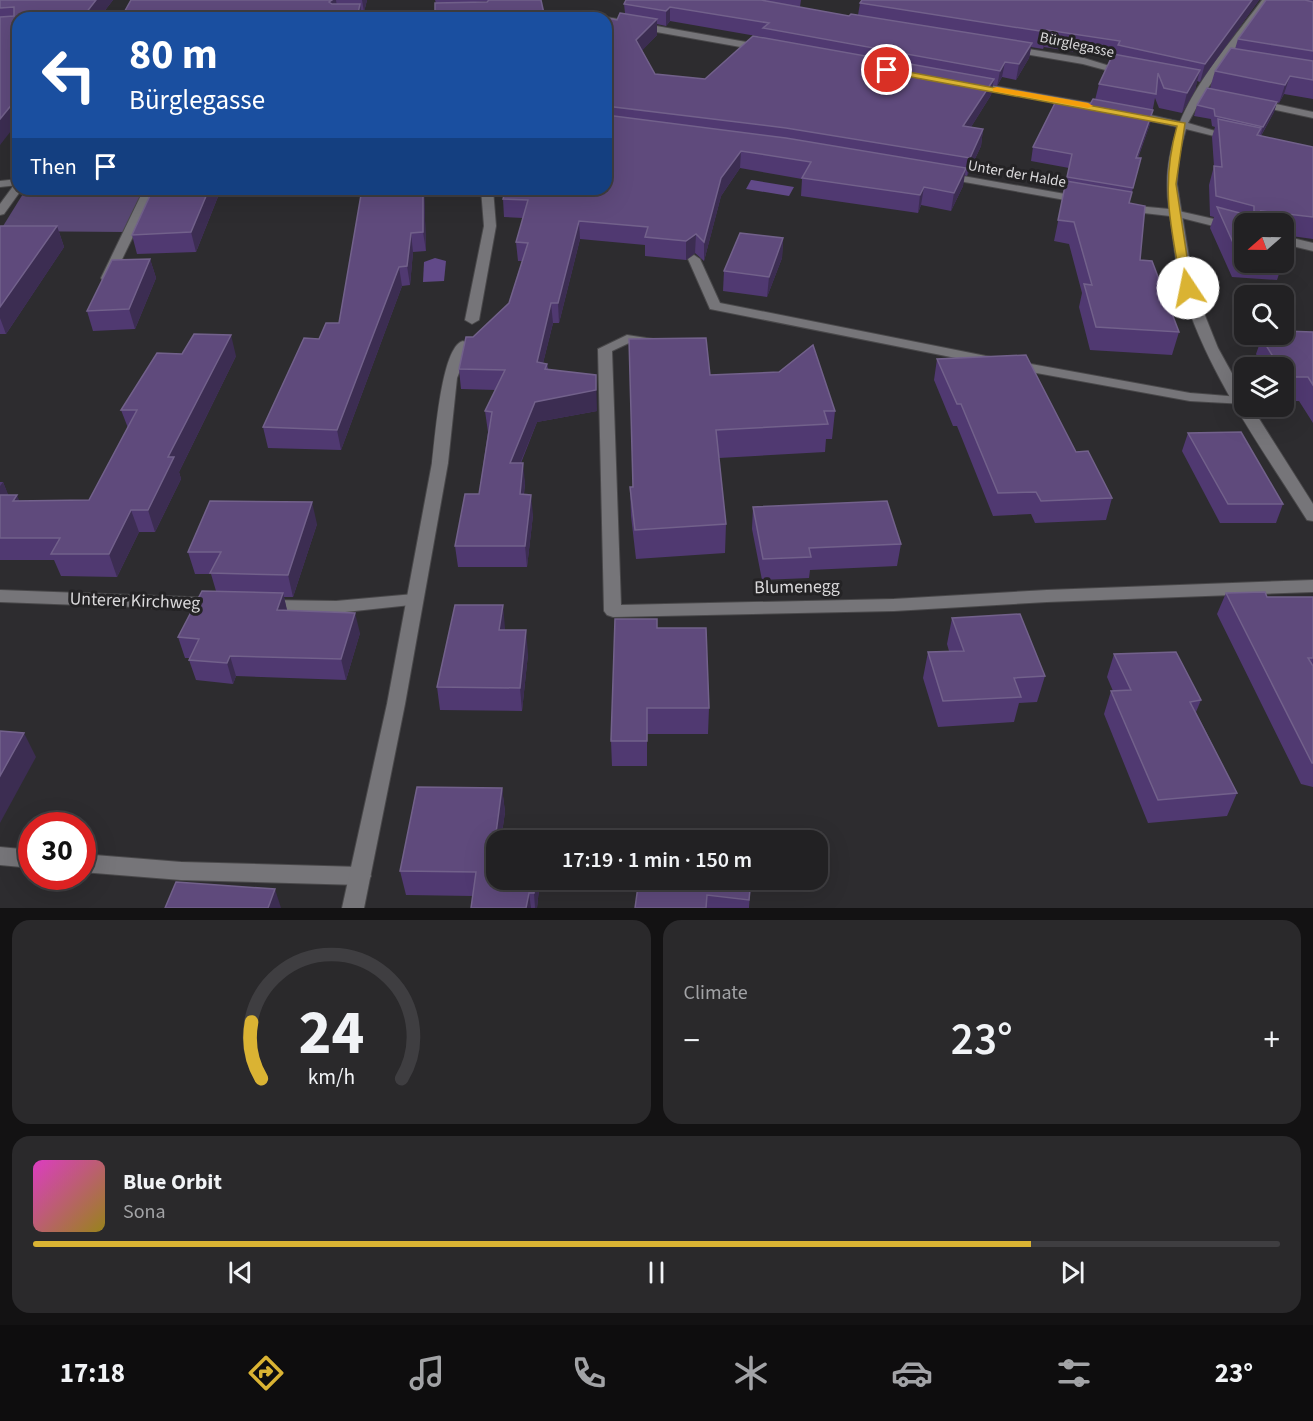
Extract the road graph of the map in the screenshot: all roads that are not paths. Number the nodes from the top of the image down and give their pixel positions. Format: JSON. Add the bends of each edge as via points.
{"nodes":[{"id":1,"x":1267,"y":3,"type":"edge"},
{"id":2,"x":612,"y":21,"type":"edge"},
{"id":3,"x":1001,"y":48,"type":"edge"},
{"id":4,"x":770,"y":49,"type":"edge"},
{"id":5,"x":1137,"y":74,"type":"edge"},
{"id":6,"x":957,"y":82,"type":"edge"},
{"id":7,"x":1245,"y":101,"type":"edge"},
{"id":8,"x":1313,"y":115,"type":"edge"},
{"id":9,"x":1182,"y":125,"type":"junction"},
{"id":10,"x":1247,"y":141,"type":"edge"},
{"id":11,"x":935,"y":174,"type":"edge"},
{"id":12,"x":12,"y":195,"type":"edge"},
{"id":13,"x":147,"y":195,"type":"edge"},
{"id":14,"x":487,"y":195,"type":"edge"},
{"id":15,"x":1095,"y":202,"type":"edge"},
{"id":16,"x":1117,"y":206,"type":"edge"},
{"id":17,"x":0,"y":212,"type":"edge"},
{"id":18,"x":1174,"y":213,"type":"junction"},
{"id":19,"x":1234,"y":227,"type":"edge"},
{"id":20,"x":1294,"y":242,"type":"edge"},
{"id":21,"x":1313,"y":247,"type":"edge"},
{"id":22,"x":694,"y":259,"type":"dead end"},
{"id":23,"x":102,"y":291,"type":"edge"},
{"id":24,"x":472,"y":320,"type":"dead end"},
{"id":25,"x":463,"y":345,"type":"edge"},
{"id":26,"x":658,"y":351,"type":"edge"},
{"id":27,"x":1234,"y":390,"type":"edge"},
{"id":28,"x":1234,"y":400,"type":"edge"},
{"id":29,"x":1250,"y":417,"type":"edge"},
{"id":30,"x":1313,"y":516,"type":"edge"},
{"id":31,"x":1313,"y":586,"type":"edge"},
{"id":32,"x":0,"y":596,"type":"edge"},
{"id":33,"x":414,"y":600,"type":"junction"},
{"id":34,"x":0,"y":856,"type":"edge"},
{"id":35,"x":18,"y":858,"type":"edge"},
{"id":36,"x":96,"y":864,"type":"edge"},
{"id":37,"x":360,"y":876,"type":"junction"},
{"id":38,"x":353,"y":908,"type":"edge"}],
"edges":[{"from":1,"to":9,"type":"street","via":[[1228,61],[1202,89]]},
{"from":2,"to":4,"type":"street"},
{"from":3,"to":5,"type":"street","name":"Bürglegasse"},
{"from":6,"to":9,"type":"street"},
{"from":7,"to":8,"type":"street"},
{"from":9,"to":10,"type":"street"},
{"from":9,"to":18,"type":"street","via":[[1171,184]]},
{"from":11,"to":15,"type":"street","name":"Unter der Halde"},
{"from":12,"to":17,"type":"street"},
{"from":13,"to":23,"type":"street"},
{"from":14,"to":24,"type":"street","via":[[490,226]]},
{"from":16,"to":18,"type":"street"},
{"from":18,"to":19,"type":"street"},
{"from":18,"to":27,"type":"street","via":[[1188,288],[1211,348]]},
{"from":20,"to":21,"type":"street"},
{"from":22,"to":28,"type":"street","via":[[715,306],[962,356],[1167,393]]},
{"from":25,"to":33,"type":"street","via":[[450,378],[440,463]]},
{"from":26,"to":31,"type":"street","name":"Blumenegg","via":[[656,344],[627,339],[605,349],[613,611],[894,604]]},
{"from":29,"to":30,"type":"street"},
{"from":32,"to":33,"type":"street","name":"Unterer Kirchweg","via":[[336,607]]},
{"from":33,"to":37,"type":"street"},
{"from":34,"to":35,"type":"street"},
{"from":36,"to":37,"type":"street","via":[[181,871]]},
{"from":37,"to":38,"type":"street"}]}
